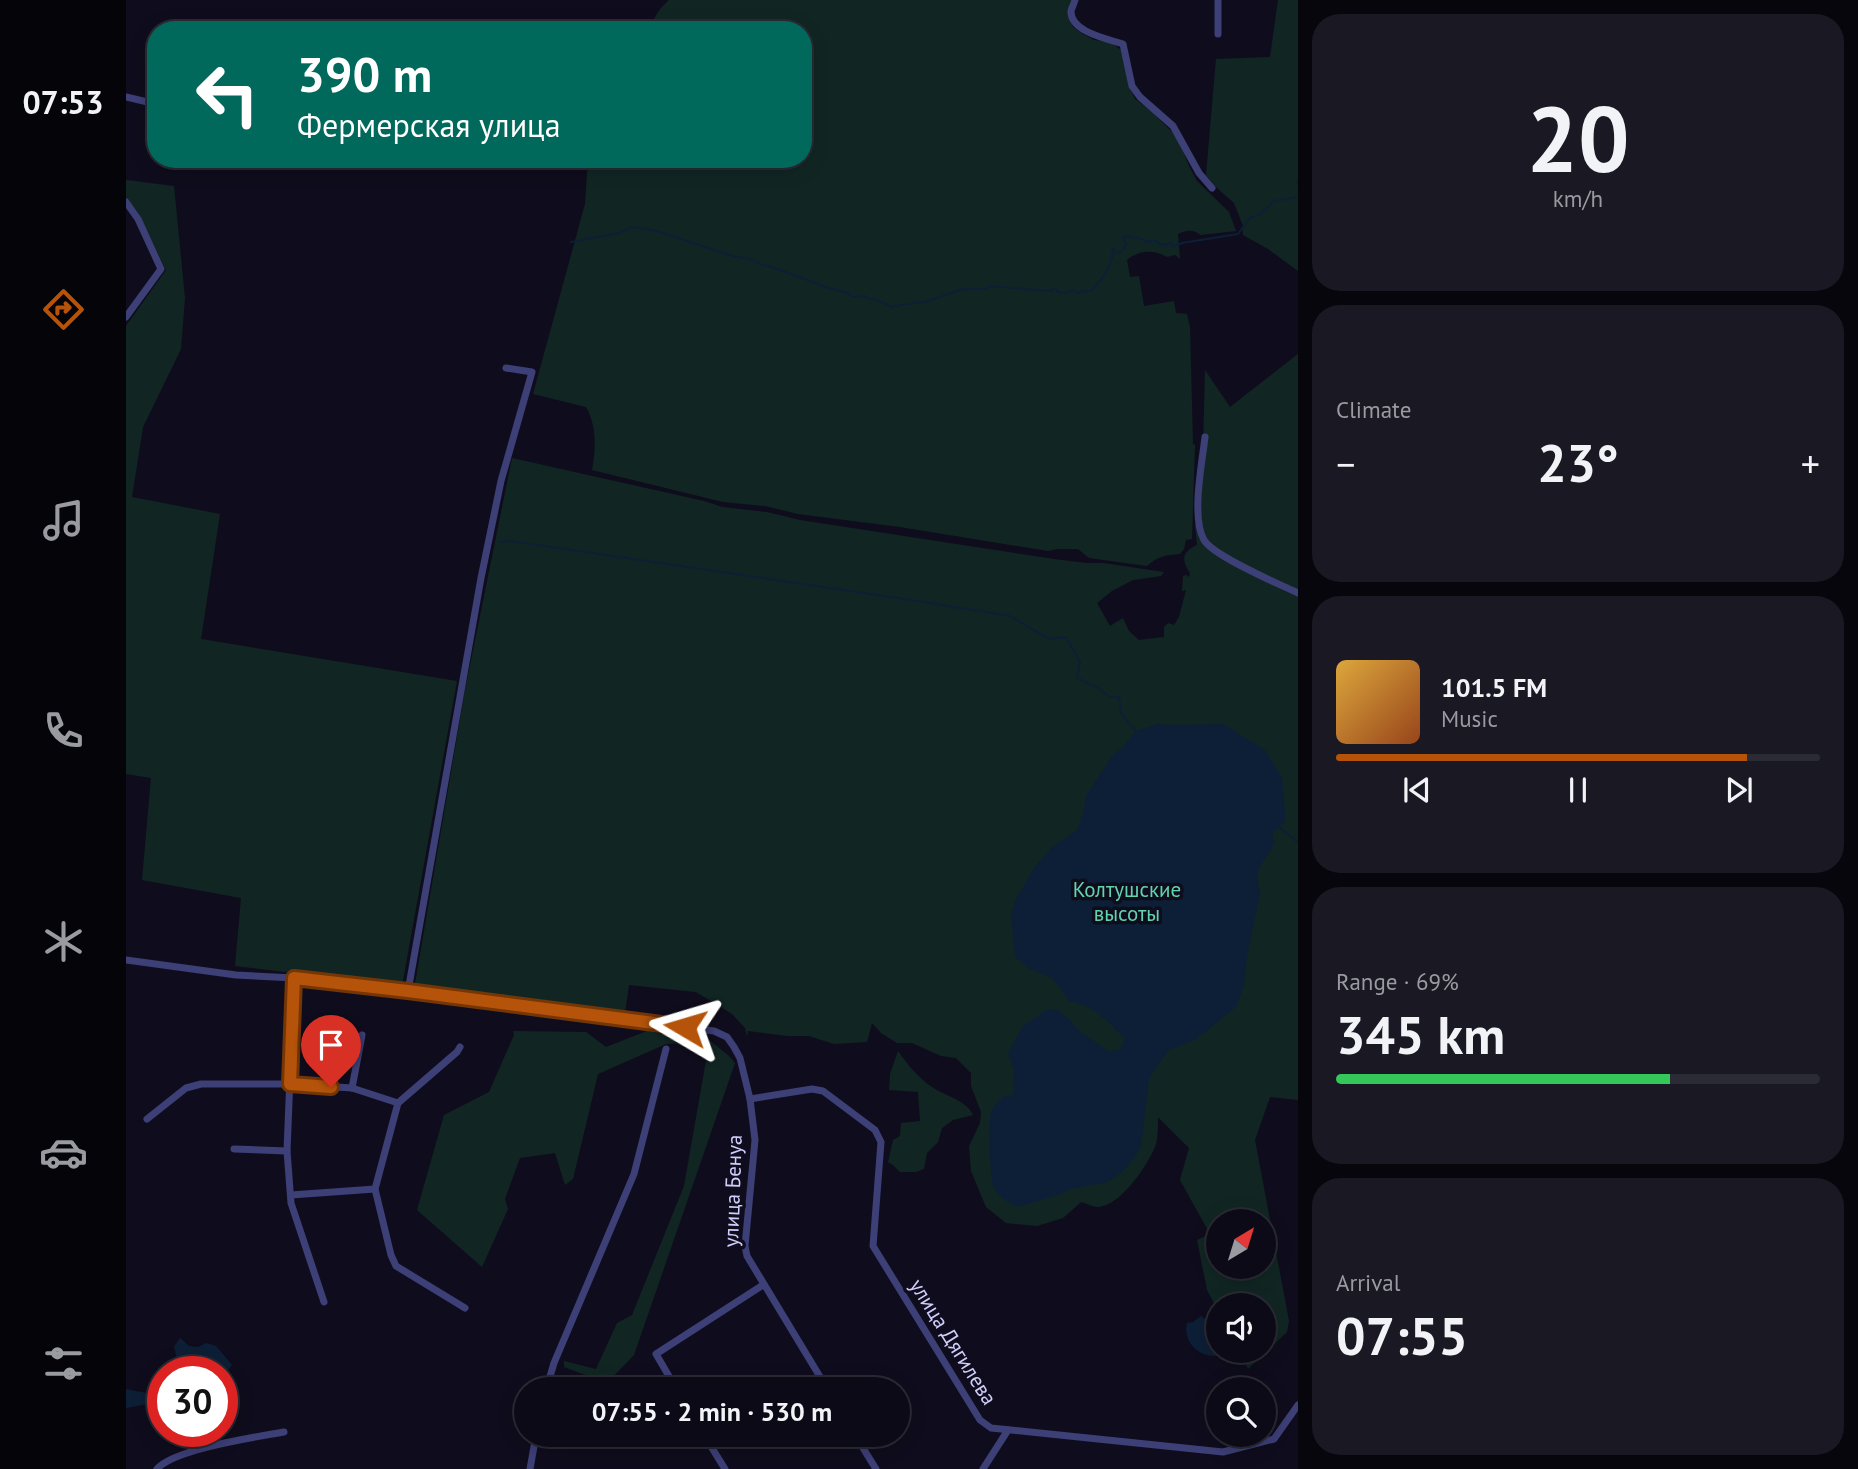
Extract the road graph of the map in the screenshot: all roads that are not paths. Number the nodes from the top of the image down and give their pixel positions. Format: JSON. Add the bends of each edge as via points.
{"nodes":[{"id":1,"x":1075,"y":0,"type":"edge"},
{"id":2,"x":1218,"y":0,"type":"edge"},
{"id":3,"x":1218,"y":34,"type":"dead end"},
{"id":4,"x":126,"y":97,"type":"edge"},
{"id":5,"x":147,"y":102,"type":"edge"},
{"id":6,"x":1212,"y":188,"type":"dead end"},
{"id":7,"x":126,"y":202,"type":"edge"},
{"id":8,"x":126,"y":317,"type":"edge"},
{"id":9,"x":506,"y":368,"type":"dead end"},
{"id":10,"x":1205,"y":437,"type":"dead end"},
{"id":11,"x":1298,"y":593,"type":"edge"},
{"id":12,"x":126,"y":960,"type":"edge"},
{"id":13,"x":294,"y":978,"type":"junction"},
{"id":14,"x":408,"y":991,"type":"junction"},
{"id":15,"x":362,"y":1035,"type":"dead end"},
{"id":16,"x":460,"y":1047,"type":"dead end"},
{"id":17,"x":666,"y":1049,"type":"dead end"},
{"id":18,"x":290,"y":1084,"type":"junction"},
{"id":19,"x":352,"y":1088,"type":"junction"},
{"id":20,"x":750,"y":1099,"type":"junction"},
{"id":21,"x":398,"y":1103,"type":"junction"},
{"id":22,"x":146,"y":1119,"type":"dead end"},
{"id":23,"x":234,"y":1149,"type":"dead end"},
{"id":24,"x":287,"y":1151,"type":"junction"},
{"id":25,"x":375,"y":1189,"type":"junction"},
{"id":26,"x":291,"y":1195,"type":"junction"},
{"id":27,"x":763,"y":1285,"type":"junction"},
{"id":28,"x":324,"y":1301,"type":"dead end"},
{"id":29,"x":465,"y":1308,"type":"dead end"},
{"id":30,"x":550,"y":1377,"type":"edge"},
{"id":31,"x":669,"y":1377,"type":"edge"},
{"id":32,"x":820,"y":1377,"type":"edge"},
{"id":33,"x":1298,"y":1405,"type":"edge"},
{"id":34,"x":1008,"y":1430,"type":"junction"},
{"id":35,"x":284,"y":1432,"type":"dead end"},
{"id":36,"x":534,"y":1447,"type":"edge"},
{"id":37,"x":712,"y":1447,"type":"edge"},
{"id":38,"x":862,"y":1447,"type":"edge"},
{"id":39,"x":157,"y":1469,"type":"edge"},
{"id":40,"x":530,"y":1469,"type":"edge"},
{"id":41,"x":725,"y":1469,"type":"edge"},
{"id":42,"x":876,"y":1469,"type":"edge"},
{"id":43,"x":983,"y":1469,"type":"edge"}],
"edges":[{"from":1,"to":6,"type":"street","via":[[1071,13],[1080,27],[1123,44],[1132,86],[1172,126]]},
{"from":2,"to":3,"type":"street"},
{"from":4,"to":5,"type":"street"},
{"from":7,"to":8,"type":"street","via":[[161,269]]},
{"from":9,"to":14,"type":"street","via":[[532,372],[481,578]]},
{"from":10,"to":11,"type":"street","via":[[1197,511],[1204,540],[1226,557]]},
{"from":12,"to":13,"type":"street","name":"улица Бенуа"},
{"from":13,"to":14,"type":"street","name":"улица Бенуа"},
{"from":13,"to":18,"type":"street"},
{"from":14,"to":20,"type":"street","name":"улица Бенуа","via":[[714,1031],[726,1037],[740,1058]]},
{"from":15,"to":19,"type":"street"},
{"from":16,"to":21,"type":"street"},
{"from":17,"to":30,"type":"street","via":[[634,1174]]},
{"from":18,"to":19,"type":"street"},
{"from":18,"to":22,"type":"street","via":[[193,1085]]},
{"from":18,"to":24,"type":"street"},
{"from":19,"to":21,"type":"street"},
{"from":20,"to":27,"type":"street","name":"улица Бенуа","via":[[755,1140],[746,1246]]},
{"from":20,"to":34,"type":"street","name":"улица Дягилева","via":[[823,1091],[875,1130],[881,1142],[873,1246],[980,1420],[991,1428]]},
{"from":21,"to":25,"type":"street"},
{"from":23,"to":24,"type":"street"},
{"from":24,"to":26,"type":"street"},
{"from":25,"to":26,"type":"street"},
{"from":25,"to":29,"type":"street","via":[[396,1266]]},
{"from":26,"to":28,"type":"street"},
{"from":27,"to":31,"type":"street","via":[[656,1354]]},
{"from":27,"to":32,"type":"street","name":"улица Бенуа"},
{"from":33,"to":34,"type":"street","name":"улица Дягилева","via":[[1274,1439],[1223,1452]]},
{"from":34,"to":43,"type":"street"},
{"from":35,"to":39,"type":"street","via":[[218,1444],[166,1461]]},
{"from":36,"to":40,"type":"street"},
{"from":37,"to":41,"type":"street"},
{"from":38,"to":42,"type":"street"}]}
